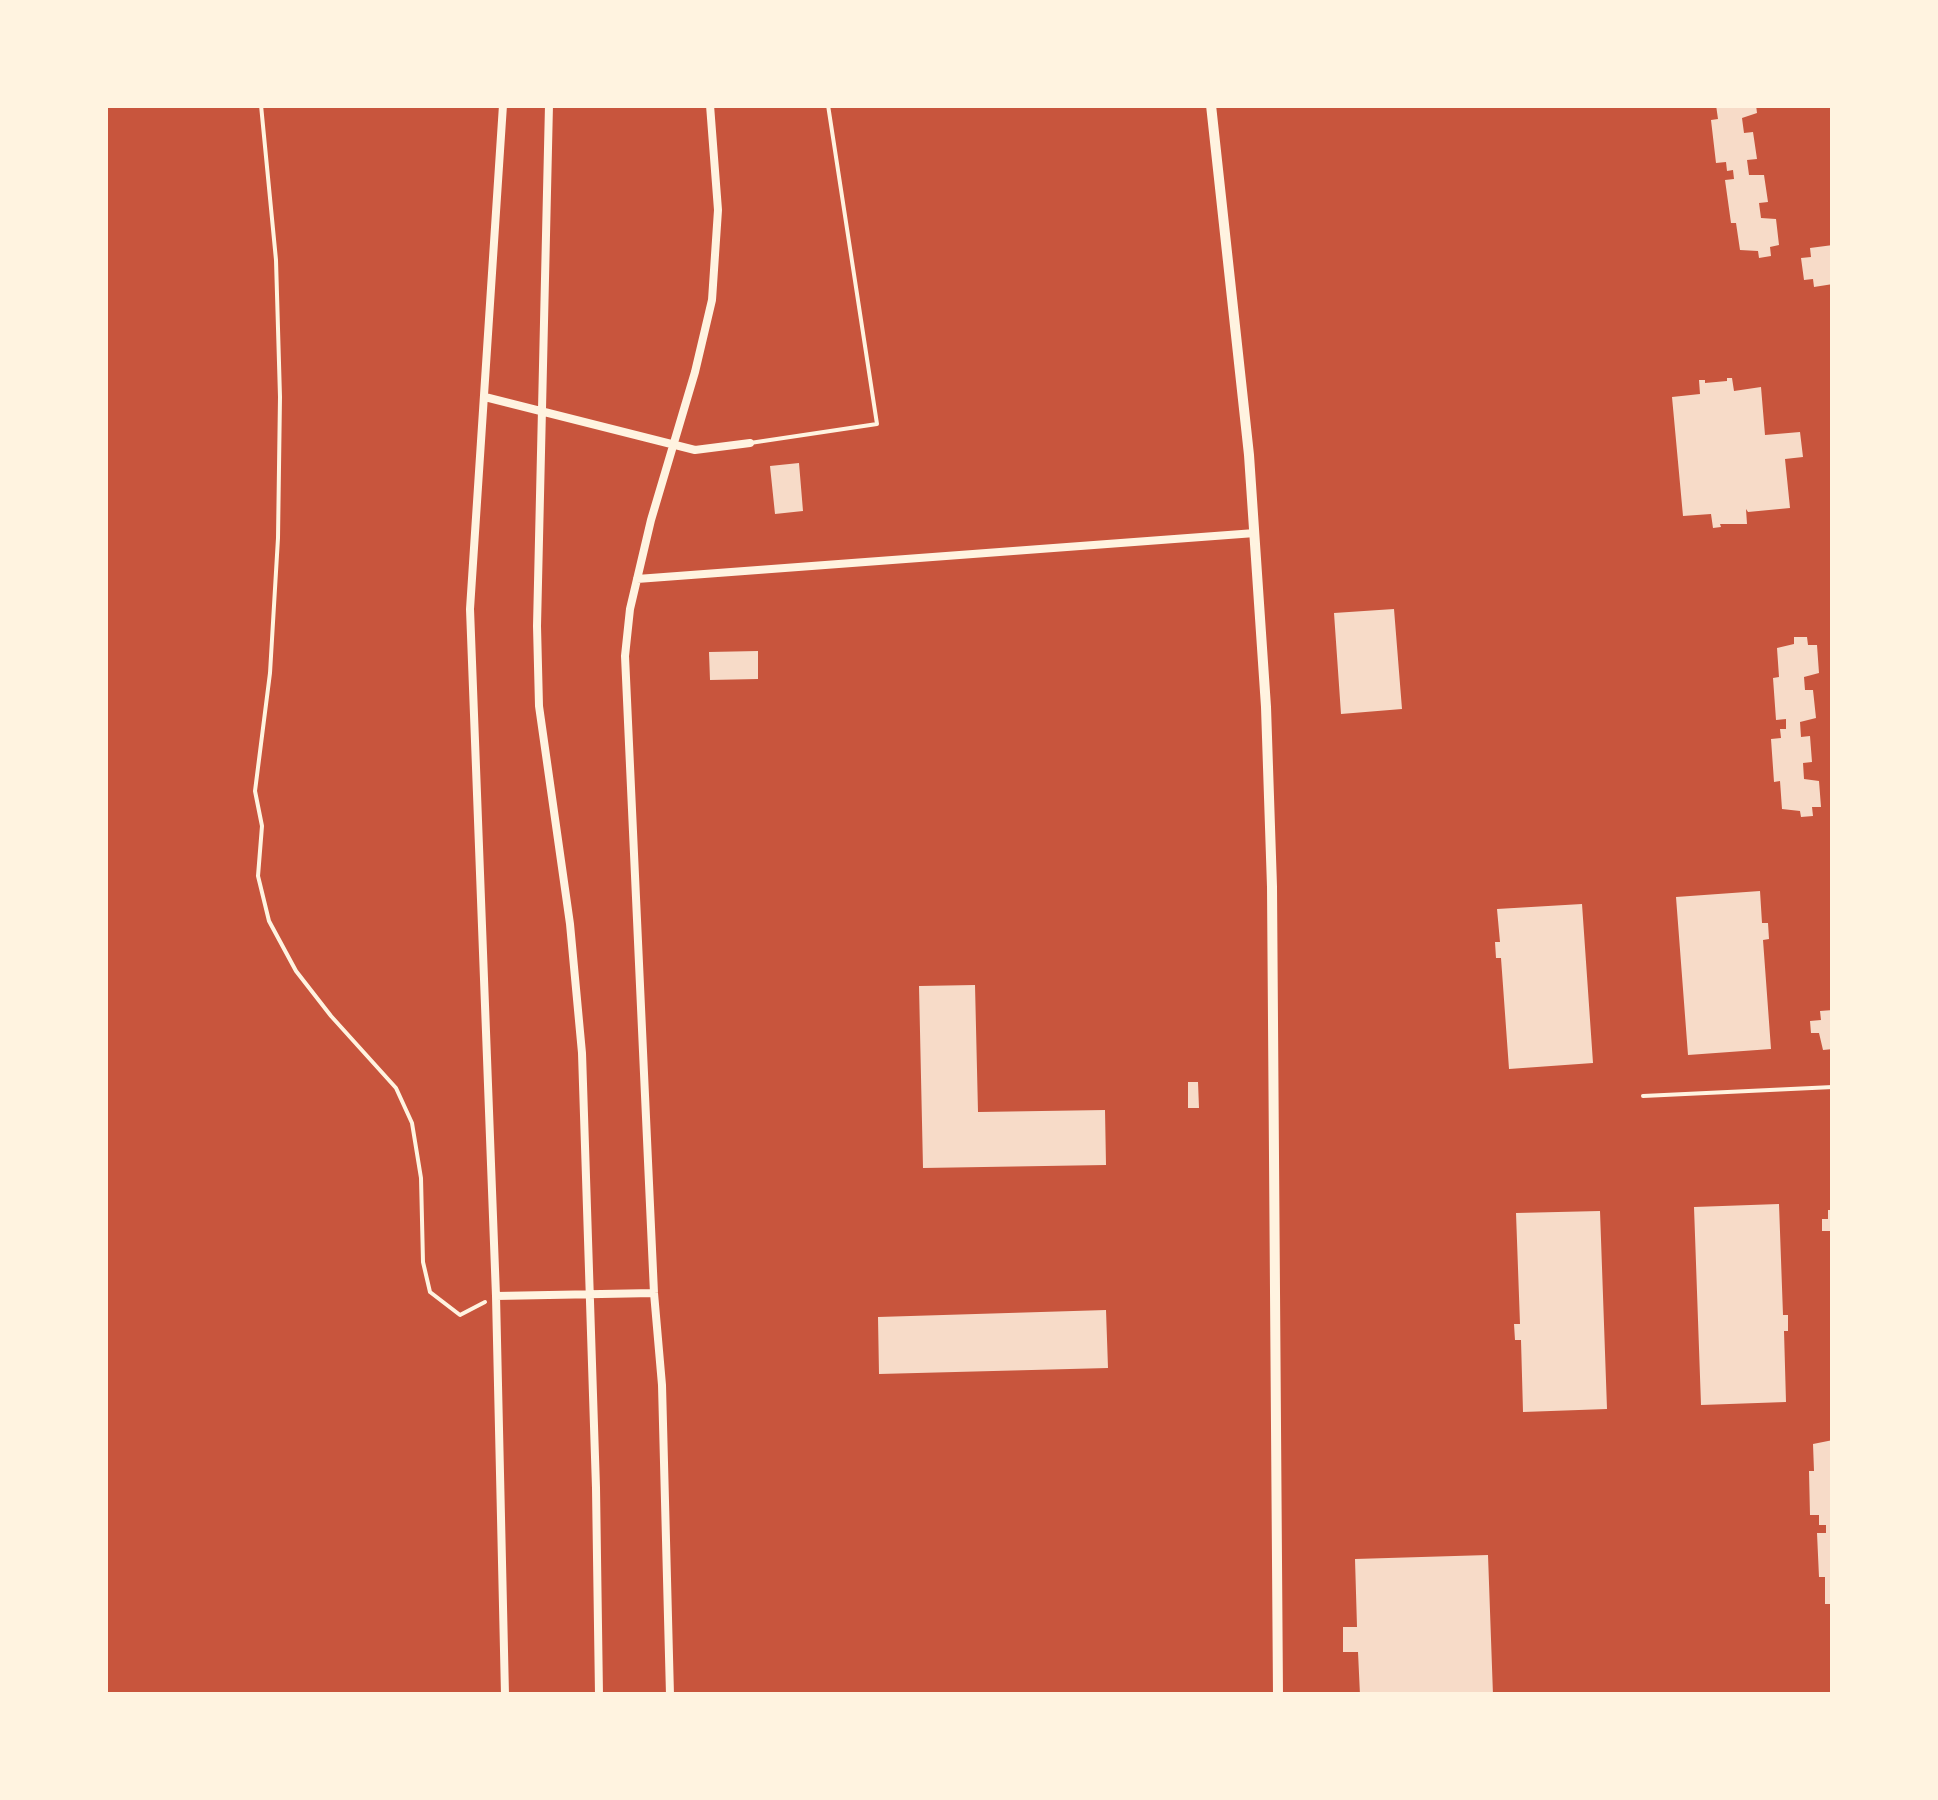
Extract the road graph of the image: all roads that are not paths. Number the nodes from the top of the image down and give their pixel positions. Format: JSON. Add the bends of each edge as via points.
{"nodes":[{"id":1,"x":503,"y":105,"type":"edge"},
{"id":2,"x":550,"y":105,"type":"edge"},
{"id":3,"x":710,"y":105,"type":"edge"},
{"id":4,"x":828,"y":105,"type":"edge"},
{"id":5,"x":1212,"y":105,"type":"edge"},
{"id":6,"x":484,"y":397,"type":"junction"},
{"id":7,"x":542,"y":412,"type":"junction"},
{"id":8,"x":674,"y":444,"type":"junction"},
{"id":9,"x":750,"y":444,"type":"joint"},
{"id":10,"x":1255,"y":533,"type":"junction"},
{"id":11,"x":637,"y":578,"type":"junction"},
{"id":12,"x":590,"y":1293,"type":"junction"},
{"id":13,"x":654,"y":1293,"type":"junction"},
{"id":14,"x":496,"y":1296,"type":"junction"},
{"id":15,"x":505,"y":1695,"type":"edge"},
{"id":16,"x":599,"y":1695,"type":"edge"},
{"id":17,"x":670,"y":1695,"type":"edge"},
{"id":18,"x":1278,"y":1695,"type":"edge"}],
"edges":[{"from":1,"to":6,"type":"street"},
{"from":2,"to":7,"type":"street"},
{"from":3,"to":8,"type":"street","via":[[718,210],[714,278]]},
{"from":4,"to":9,"type":"lane","via":[[877,424]]},
{"from":5,"to":10,"type":"main road"},
{"from":6,"to":7,"type":"street"},
{"from":6,"to":14,"type":"street","via":[[470,609]]},
{"from":7,"to":8,"type":"street"},
{"from":7,"to":12,"type":"street","via":[[539,706],[582,1054]]},
{"from":8,"to":9,"type":"street","via":[[694,450]]},
{"from":8,"to":11,"type":"street"},
{"from":10,"to":11,"type":"street"},
{"from":10,"to":18,"type":"main road","via":[[1272,887]]},
{"from":11,"to":13,"type":"street","via":[[624,678]]},
{"from":12,"to":13,"type":"street"},
{"from":12,"to":14,"type":"street"},
{"from":12,"to":16,"type":"street"},
{"from":13,"to":17,"type":"street"},
{"from":14,"to":15,"type":"street"}]}
